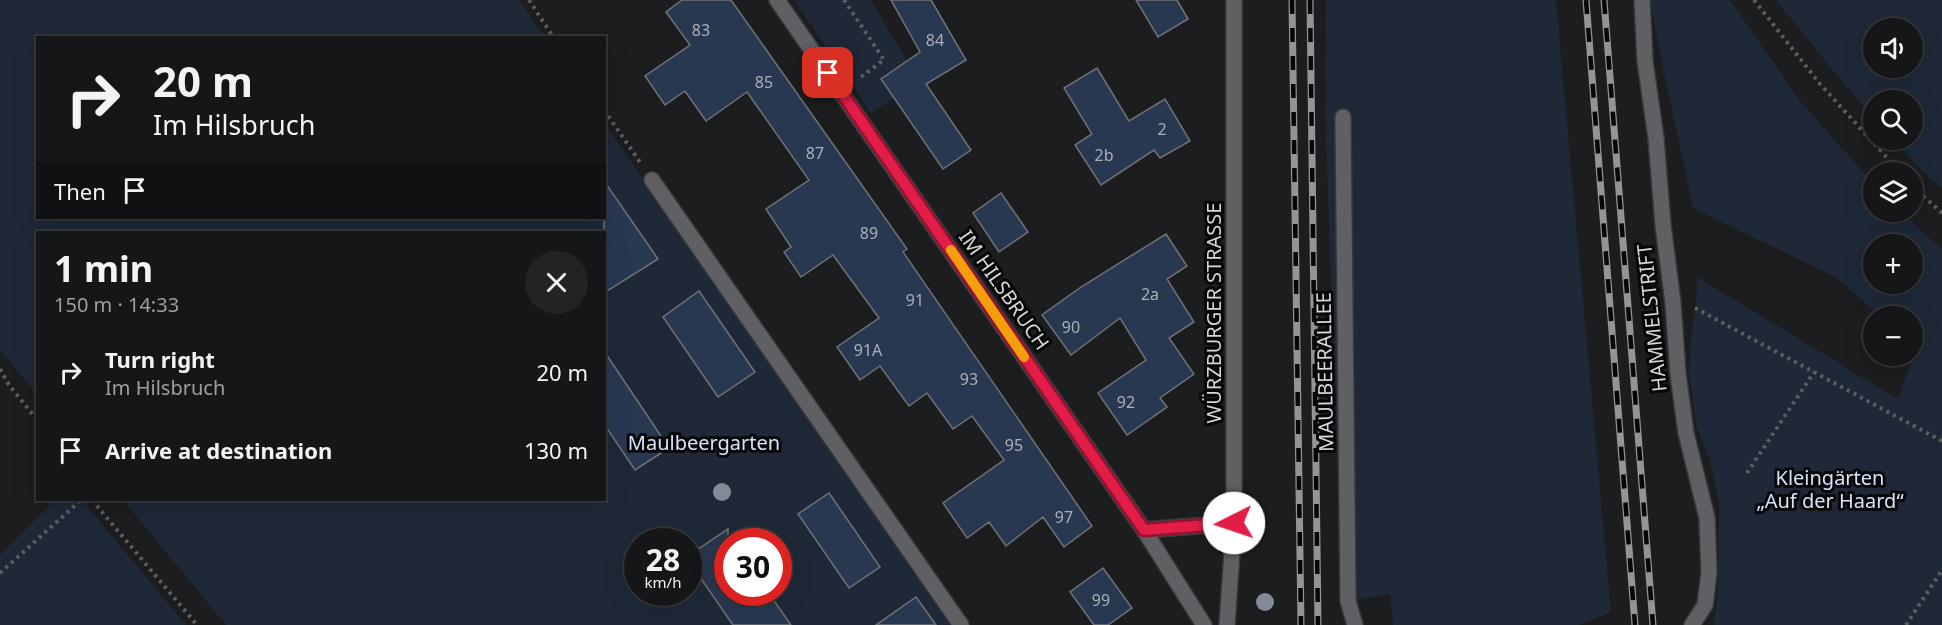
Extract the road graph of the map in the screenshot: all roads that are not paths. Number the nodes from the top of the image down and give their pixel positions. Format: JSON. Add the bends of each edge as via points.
{"nodes":[{"id":1,"x":777,"y":0,"type":"edge"},
{"id":2,"x":1234,"y":0,"type":"edge"},
{"id":3,"x":1642,"y":0,"type":"edge"},
{"id":4,"x":1343,"y":117,"type":"dead end"},
{"id":5,"x":652,"y":180,"type":"road end"},
{"id":6,"x":1234,"y":523,"type":"junction"},
{"id":7,"x":1144,"y":530,"type":"junction"},
{"id":8,"x":961,"y":625,"type":"edge"},
{"id":9,"x":1204,"y":625,"type":"edge"},
{"id":10,"x":1227,"y":625,"type":"edge"},
{"id":11,"x":1355,"y":625,"type":"edge"},
{"id":12,"x":1692,"y":625,"type":"edge"}],
"edges":[{"from":1,"to":7,"type":"street","name":"IM HILSBRUCH"},
{"from":2,"to":6,"type":"street","name":"WÜRZBURGER STRASSE"},
{"from":3,"to":12,"type":"street","name":"HAMMELSTRIFT","via":[[1678,374],[1686,433],[1707,519],[1709,573],[1705,605]]},
{"from":4,"to":11,"type":"street","name":"MAULBEERALLEE","via":[[1348,601]]},
{"from":5,"to":8,"type":"street"},
{"from":6,"to":7,"type":"street"},
{"from":6,"to":10,"type":"street","name":"WÜRZBURGER STRASSE"},
{"from":7,"to":9,"type":"street","name":"IM HILSBRUCH"}]}
